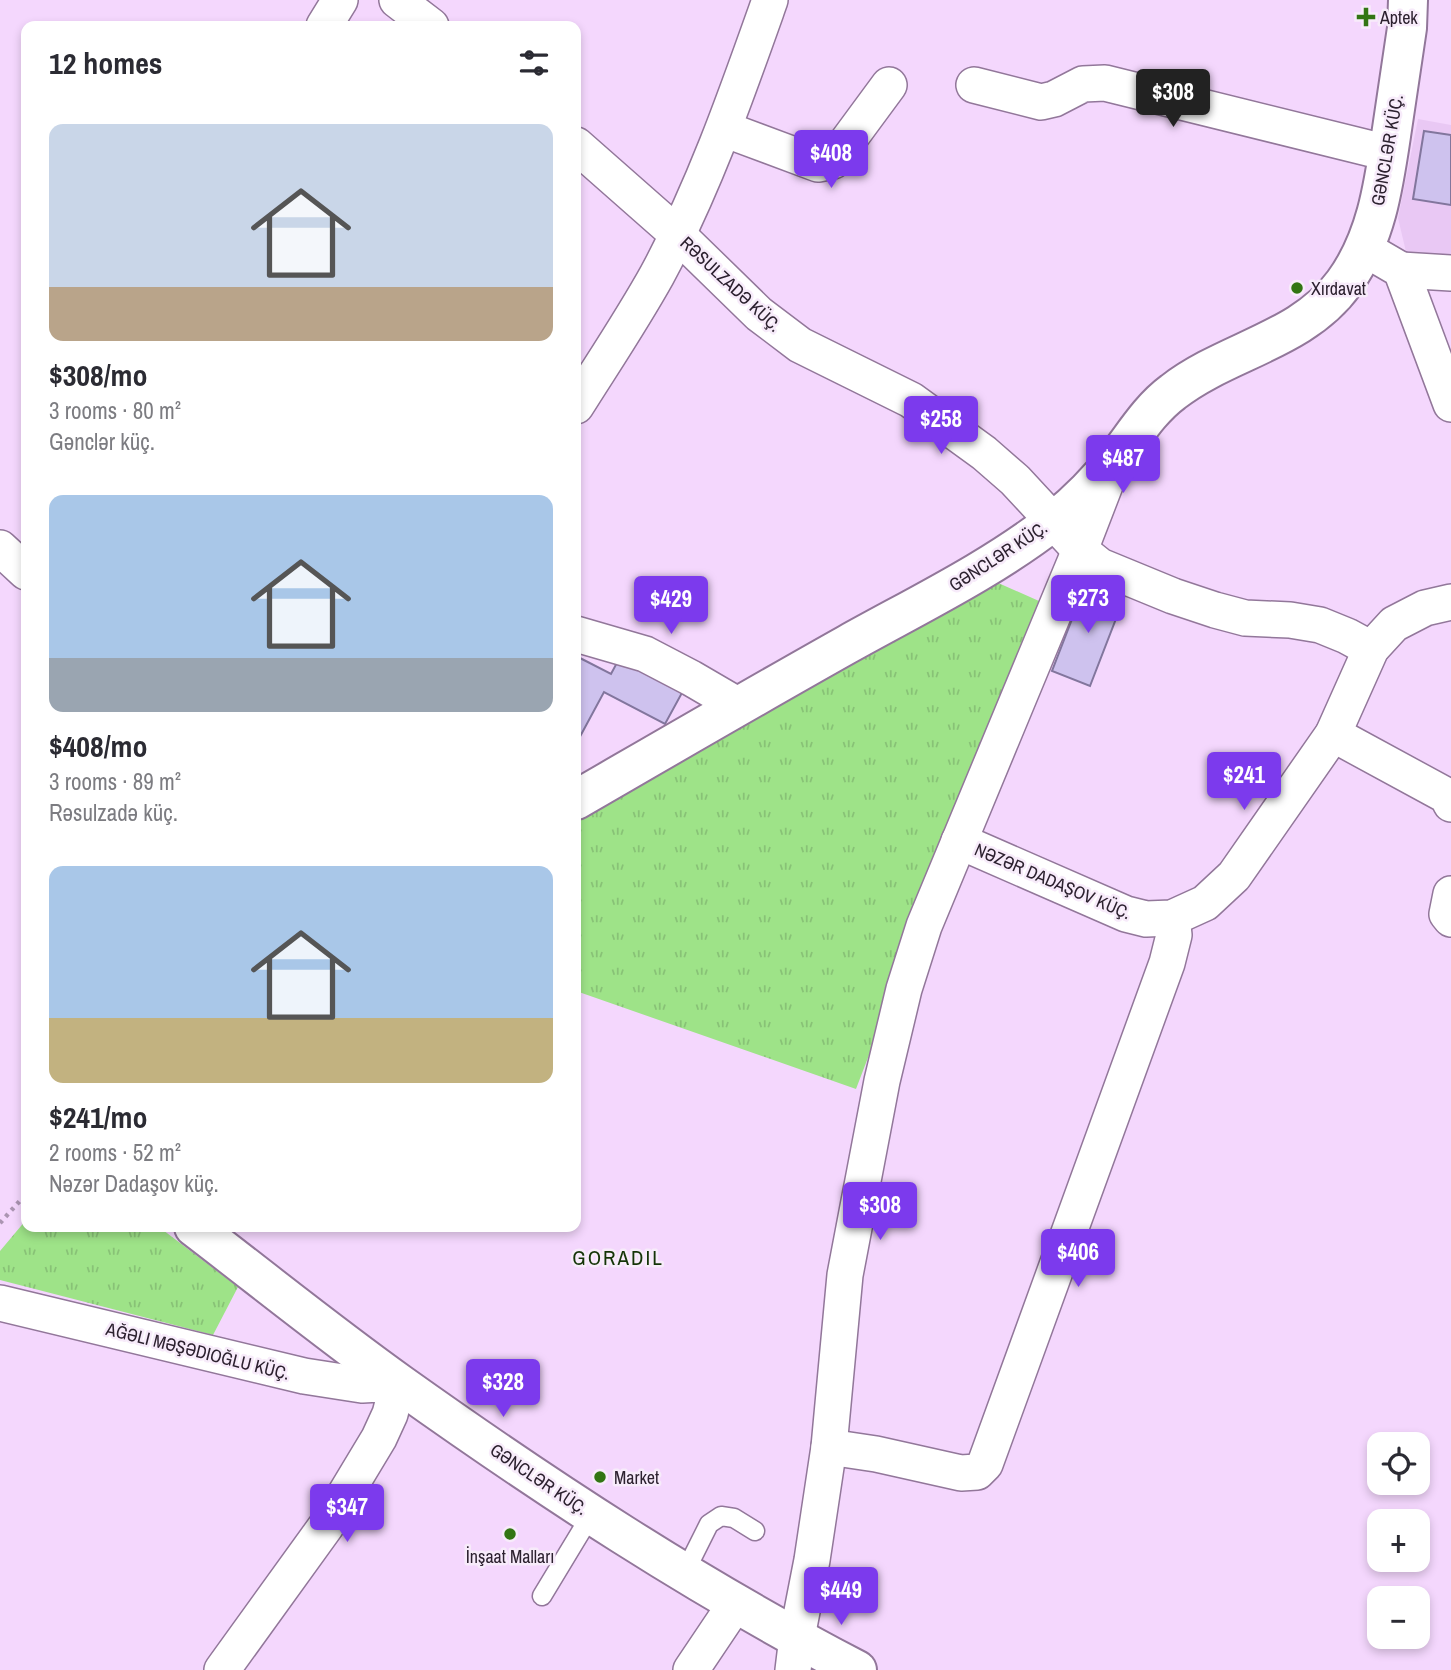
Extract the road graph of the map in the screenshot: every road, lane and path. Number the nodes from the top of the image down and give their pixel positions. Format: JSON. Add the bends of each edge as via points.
{"nodes":[{"id":1,"x":340,"y":0,"type":"edge"},
{"id":2,"x":397,"y":0,"type":"edge"},
{"id":3,"x":770,"y":0,"type":"edge"},
{"id":4,"x":1408,"y":0,"type":"edge"},
{"id":5,"x":327,"y":21,"type":"edge"},
{"id":6,"x":424,"y":21,"type":"edge"},
{"id":7,"x":889,"y":85,"type":"dead end"},
{"id":8,"x":974,"y":85,"type":"dead end"},
{"id":9,"x":724,"y":129,"type":"junction"},
{"id":10,"x":581,"y":149,"type":"edge"},
{"id":11,"x":1388,"y":153,"type":"junction"},
{"id":12,"x":677,"y":234,"type":"junction"},
{"id":13,"x":1365,"y":249,"type":"junction"},
{"id":14,"x":1401,"y":270,"type":"junction"},
{"id":15,"x":1451,"y":273,"type":"edge"},
{"id":16,"x":581,"y":398,"type":"edge"},
{"id":17,"x":1451,"y":404,"type":"edge"},
{"id":18,"x":1115,"y":460,"type":"junction"},
{"id":19,"x":1053,"y":521,"type":"junction"},
{"id":20,"x":0,"y":548,"type":"edge"},
{"id":21,"x":1080,"y":550,"type":"junction"},
{"id":22,"x":21,"y":567,"type":"edge"},
{"id":23,"x":1451,"y":602,"type":"edge"},
{"id":24,"x":581,"y":635,"type":"edge"},
{"id":25,"x":1371,"y":649,"type":"junction"},
{"id":26,"x":739,"y":706,"type":"junction"},
{"id":27,"x":1333,"y":734,"type":"junction"},
{"id":28,"x":581,"y":796,"type":"edge"},
{"id":29,"x":1451,"y":804,"type":"edge"},
{"id":30,"x":959,"y":841,"type":"junction"},
{"id":31,"x":1451,"y":894,"type":"edge"},
{"id":32,"x":1172,"y":918,"type":"junction"},
{"id":33,"x":1451,"y":919,"type":"edge"},
{"id":34,"x":21,"y":1200,"type":"edge"},
{"id":35,"x":0,"y":1223,"type":"edge"},
{"id":36,"x":201,"y":1232,"type":"edge"},
{"id":37,"x":0,"y":1303,"type":"edge"},
{"id":38,"x":398,"y":1383,"type":"junction"},
{"id":39,"x":829,"y":1447,"type":"junction"},
{"id":40,"x":592,"y":1515,"type":"junction"},
{"id":41,"x":755,"y":1531,"type":"dead end"},
{"id":42,"x":685,"y":1572,"type":"junction"},
{"id":43,"x":542,"y":1596,"type":"dead end"},
{"id":44,"x":736,"y":1603,"type":"junction"},
{"id":45,"x":795,"y":1653,"type":"edge"},
{"id":46,"x":222,"y":1670,"type":"edge"},
{"id":47,"x":691,"y":1670,"type":"edge"},
{"id":48,"x":857,"y":1670,"type":"edge"}],
"edges":[{"from":1,"to":5,"type":"street"},
{"from":2,"to":6,"type":"street"},
{"from":3,"to":9,"type":"street"},
{"from":4,"to":11,"type":"street","name":"GƏNCLƏR KÜÇ."},
{"from":7,"to":9,"type":"street","via":[[834,161],[818,164]]},
{"from":8,"to":11,"type":"street","via":[[1041,102],[1083,84],[1105,83]]},
{"from":9,"to":12,"type":"street"},
{"from":10,"to":12,"type":"street","name":"RƏSULZADƏ KÜÇ."},
{"from":11,"to":13,"type":"street","name":"GƏNCLƏR KÜÇ.","via":[[1381,199]]},
{"from":12,"to":16,"type":"street","via":[[628,325]]},
{"from":12,"to":19,"type":"street","name":"RƏSULZADƏ KÜÇ.","via":[[759,314],[800,345],[911,400],[984,453]]},
{"from":13,"to":14,"type":"street"},
{"from":13,"to":18,"type":"street","name":"GƏNCLƏR KÜÇ.","via":[[1327,302],[1276,338],[1173,391]]},
{"from":14,"to":15,"type":"street"},
{"from":14,"to":17,"type":"street"},
{"from":18,"to":19,"type":"street","name":"GƏNCLƏR KÜÇ."},
{"from":18,"to":21,"type":"street"},
{"from":19,"to":21,"type":"street","name":"RƏSULZADƏ KÜÇ."},
{"from":19,"to":26,"type":"street","name":"GƏNCLƏR KÜÇ.","via":[[986,568]]},
{"from":20,"to":22,"type":"street"},
{"from":21,"to":25,"type":"street","name":"RƏSULZADƏ KÜÇ.","via":[[1100,566],[1183,599],[1245,618],[1320,625]]},
{"from":21,"to":30,"type":"street"},
{"from":23,"to":25,"type":"street","name":"NƏZƏR DADAŞOV KÜÇ.","via":[[1425,608],[1394,624]]},
{"from":24,"to":26,"type":"street","via":[[645,654]]},
{"from":25,"to":27,"type":"street","name":"NƏZƏR DADAŞOV KÜÇ."},
{"from":26,"to":28,"type":"street","name":"GƏNCLƏR KÜÇ."},
{"from":27,"to":29,"type":"street","via":[[1447,796]]},
{"from":27,"to":32,"type":"street","name":"NƏZƏR DADAŞOV KÜÇ.","via":[[1234,876],[1205,903]]},
{"from":30,"to":32,"type":"street","name":"NƏZƏR DADAŞOV KÜÇ.","via":[[1126,914]]},
{"from":30,"to":39,"type":"street","via":[[924,926],[881,1080],[845,1275]]},
{"from":31,"to":33,"type":"street","via":[[1447,914]]},
{"from":32,"to":39,"type":"street","via":[[1174,935],[1167,963],[985,1464],[977,1472],[961,1473]]},
{"from":34,"to":35,"type":"path"},
{"from":36,"to":38,"type":"street","name":"GƏNCLƏR KÜÇ."},
{"from":37,"to":38,"type":"street","name":"AĞƏLI MƏŞƏDIOĞLU KÜÇ.","via":[[304,1376],[362,1385]]},
{"from":38,"to":40,"type":"street","name":"GƏNCLƏR KÜÇ."},
{"from":38,"to":46,"type":"street","via":[[379,1438],[326,1525]]},
{"from":39,"to":45,"type":"street"},
{"from":40,"to":42,"type":"street","name":"GƏNCLƏR KÜÇ."},
{"from":40,"to":43,"type":"lane"},
{"from":41,"to":42,"type":"lane","via":[[721,1516],[709,1524]]},
{"from":42,"to":44,"type":"street","name":"GƏNCLƏR KÜÇ."},
{"from":44,"to":45,"type":"street","name":"GƏNCLƏR KÜÇ."},
{"from":44,"to":47,"type":"street"},
{"from":45,"to":48,"type":"street","name":"GƏNCLƏR KÜÇ."}]}
